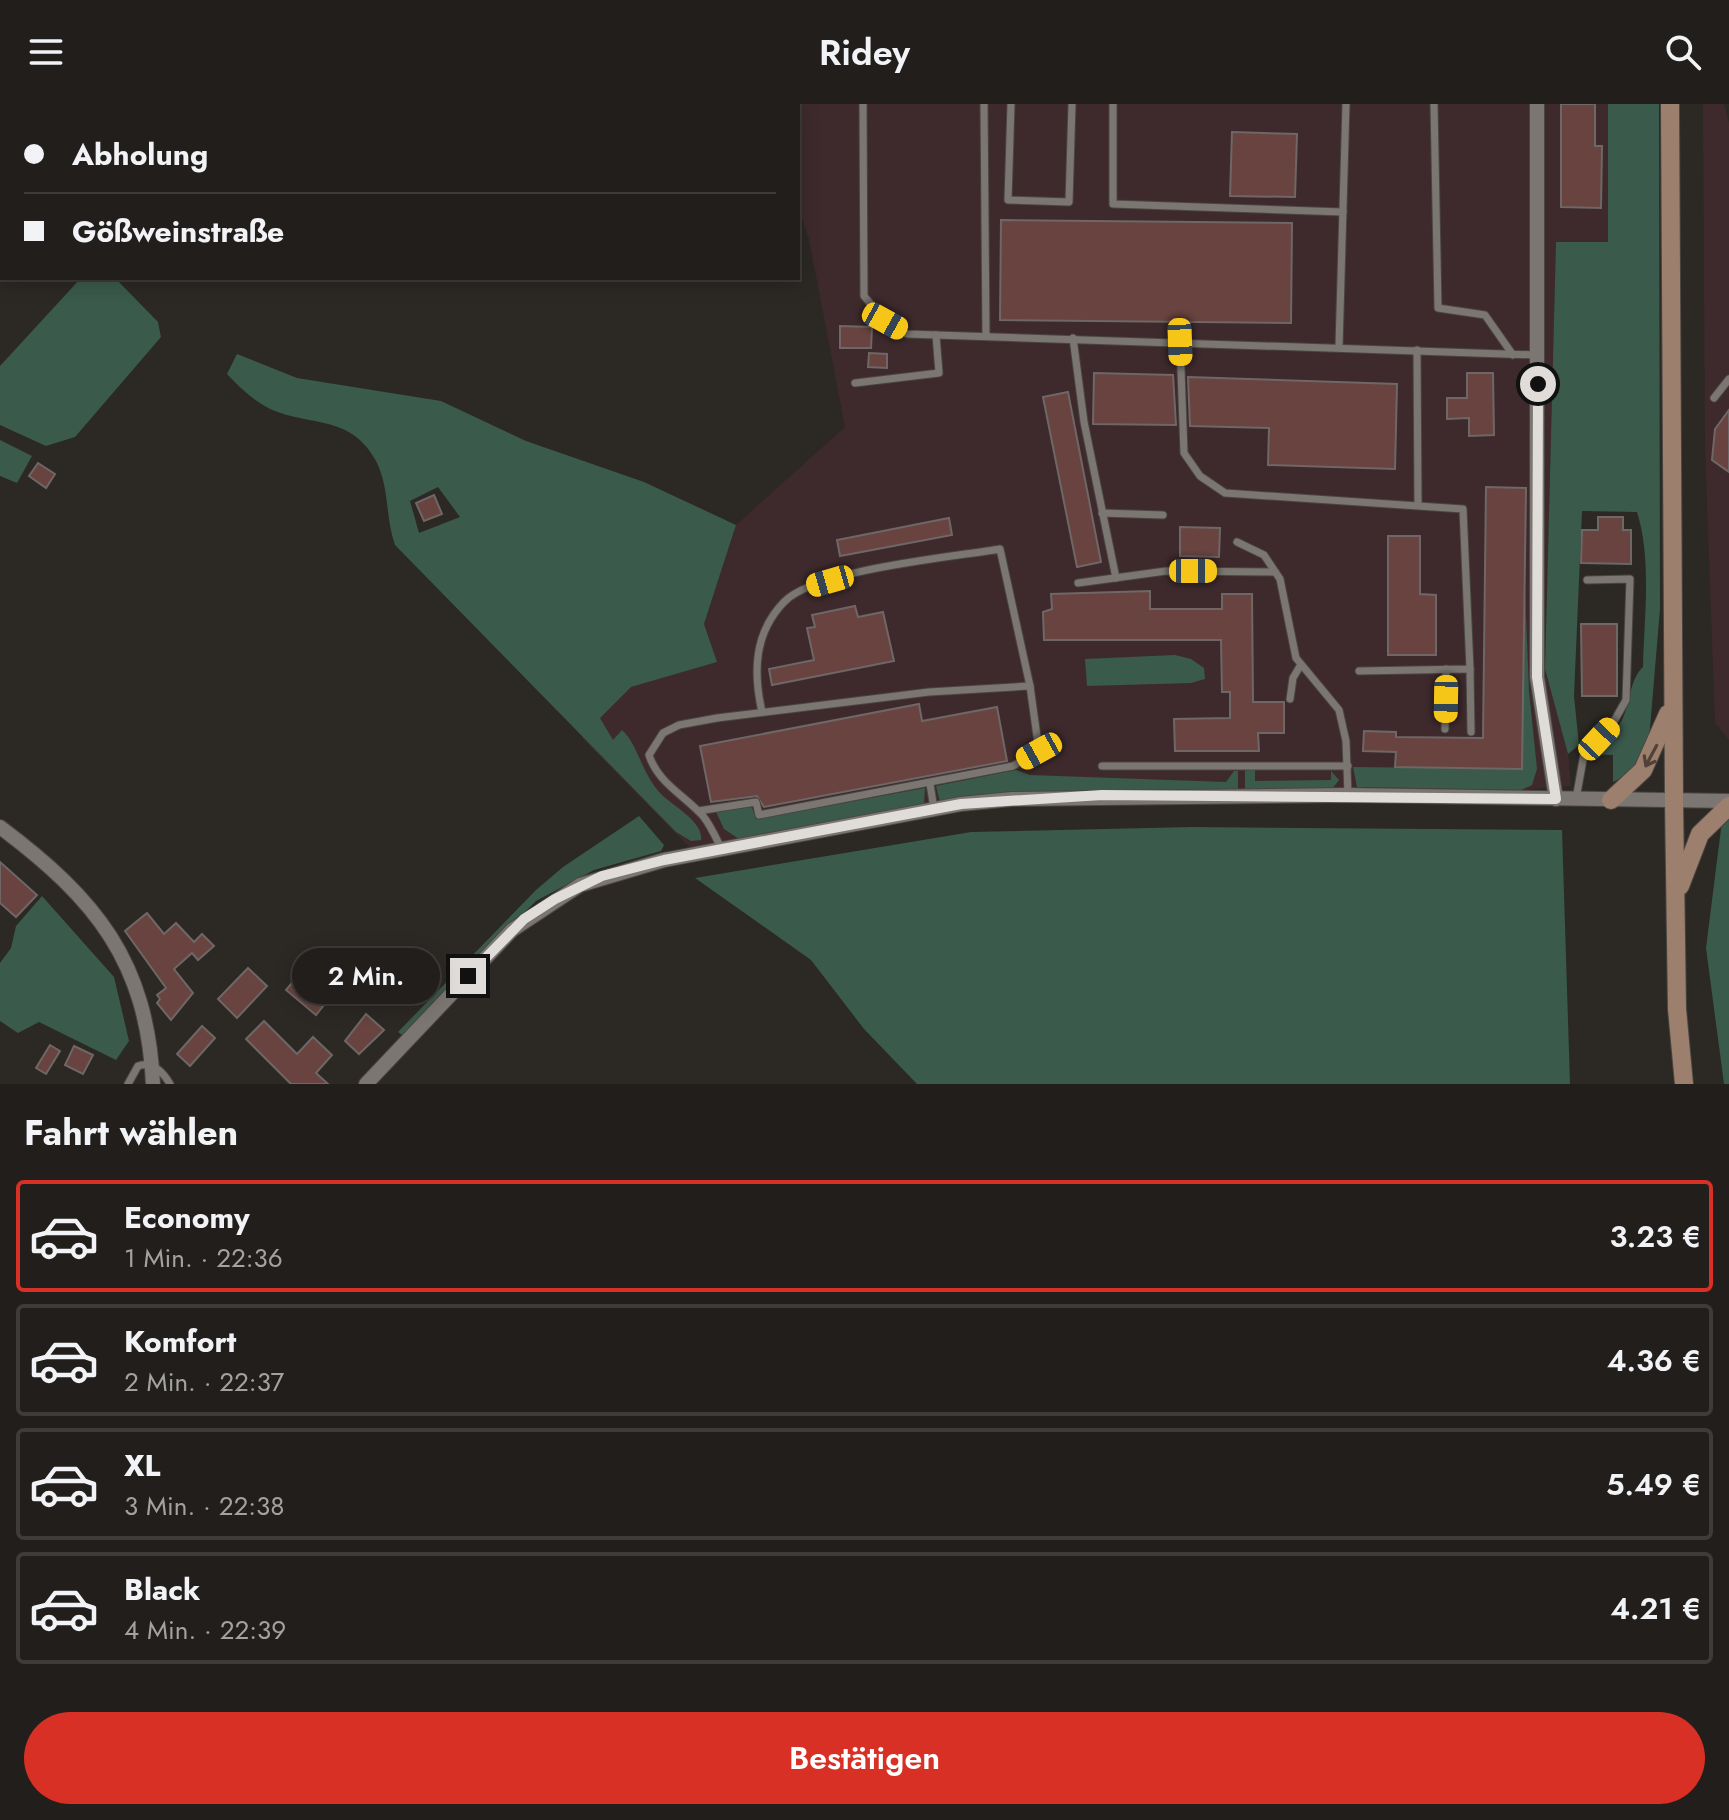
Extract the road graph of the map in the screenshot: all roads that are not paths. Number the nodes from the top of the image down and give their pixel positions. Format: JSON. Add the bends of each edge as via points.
{"nodes":[{"id":1,"x":863,"y":104,"type":"edge"},
{"id":2,"x":984,"y":104,"type":"edge"},
{"id":3,"x":1011,"y":104,"type":"edge"},
{"id":4,"x":1072,"y":104,"type":"edge"},
{"id":5,"x":1113,"y":104,"type":"edge"},
{"id":6,"x":1346,"y":104,"type":"edge"},
{"id":7,"x":1434,"y":104,"type":"edge"},
{"id":8,"x":1537,"y":104,"type":"edge"},
{"id":9,"x":1670,"y":104,"type":"edge"},
{"id":10,"x":1343,"y":212,"type":"junction"},
{"id":11,"x":936,"y":335,"type":"junction"},
{"id":12,"x":986,"y":336,"type":"junction"},
{"id":13,"x":1073,"y":338,"type":"junction"},
{"id":14,"x":1180,"y":342,"type":"junction"},
{"id":15,"x":1339,"y":347,"type":"junction"},
{"id":16,"x":1417,"y":350,"type":"junction"},
{"id":17,"x":1513,"y":355,"type":"junction"},
{"id":18,"x":1538,"y":355,"type":"junction"},
{"id":19,"x":1729,"y":379,"type":"edge"},
{"id":20,"x":855,"y":383,"type":"dead end"},
{"id":21,"x":1714,"y":398,"type":"dead end"},
{"id":22,"x":1418,"y":505,"type":"junction"},
{"id":23,"x":1102,"y":513,"type":"junction"},
{"id":24,"x":1163,"y":515,"type":"dead end"},
{"id":25,"x":1237,"y":542,"type":"dead end"},
{"id":26,"x":1275,"y":572,"type":"junction"},
{"id":27,"x":1116,"y":578,"type":"junction"},
{"id":28,"x":1587,"y":580,"type":"dead end"},
{"id":29,"x":1078,"y":583,"type":"dead end"},
{"id":30,"x":1300,"y":666,"type":"junction"},
{"id":31,"x":1446,"y":669,"type":"junction"},
{"id":32,"x":1470,"y":669,"type":"junction"},
{"id":33,"x":1359,"y":671,"type":"dead end"},
{"id":34,"x":1030,"y":686,"type":"junction"},
{"id":35,"x":1290,"y":699,"type":"dead end"},
{"id":36,"x":1673,"y":700,"type":"junction"},
{"id":37,"x":762,"y":712,"type":"junction"},
{"id":38,"x":1445,"y":729,"type":"dead end"},
{"id":39,"x":1471,"y":732,"type":"dead end"},
{"id":40,"x":1102,"y":766,"type":"dead end"},
{"id":41,"x":1348,"y":766,"type":"junction"},
{"id":42,"x":930,"y":784,"type":"junction"},
{"id":43,"x":1348,"y":795,"type":"junction"},
{"id":44,"x":1556,"y":799,"type":"junction"},
{"id":45,"x":1576,"y":799,"type":"junction"},
{"id":46,"x":1611,"y":800,"type":"junction"},
{"id":47,"x":1674,"y":802,"type":"junction"},
{"id":48,"x":1729,"y":804,"type":"edge"},
{"id":49,"x":934,"y":809,"type":"junction"},
{"id":50,"x":698,"y":811,"type":"junction"},
{"id":51,"x":0,"y":827,"type":"edge"},
{"id":52,"x":722,"y":850,"type":"junction"},
{"id":53,"x":1676,"y":900,"type":"junction"},
{"id":54,"x":152,"y":1065,"type":"junction"},
{"id":55,"x":128,"y":1084,"type":"edge"},
{"id":56,"x":153,"y":1084,"type":"edge"},
{"id":57,"x":170,"y":1084,"type":"edge"},
{"id":58,"x":366,"y":1084,"type":"edge"},
{"id":59,"x":1684,"y":1084,"type":"edge"}],
"edges":[{"from":1,"to":11,"type":"lane","via":[[864,296],[885,321],[907,334]]},
{"from":2,"to":12,"type":"lane"},
{"from":3,"to":4,"type":"lane","via":[[1008,200],[1069,202]]},
{"from":5,"to":10,"type":"lane","via":[[1113,204]]},
{"from":6,"to":10,"type":"lane"},
{"from":7,"to":17,"type":"lane","via":[[1438,308],[1485,315]]},
{"from":8,"to":18,"type":"street"},
{"from":9,"to":36,"type":"main road"},
{"from":10,"to":15,"type":"lane"},
{"from":11,"to":12,"type":"lane"},
{"from":11,"to":20,"type":"lane","via":[[939,373]]},
{"from":12,"to":13,"type":"lane"},
{"from":13,"to":14,"type":"lane"},
{"from":13,"to":23,"type":"lane"},
{"from":14,"to":15,"type":"lane"},
{"from":14,"to":22,"type":"lane","via":[[1184,453],[1200,476],[1225,493]]},
{"from":15,"to":16,"type":"lane"},
{"from":16,"to":17,"type":"lane"},
{"from":16,"to":22,"type":"lane"},
{"from":17,"to":18,"type":"lane"},
{"from":18,"to":44,"type":"street","via":[[1537,677]]},
{"from":19,"to":21,"type":"lane"},
{"from":22,"to":32,"type":"lane","via":[[1463,509]]},
{"from":23,"to":24,"type":"lane"},
{"from":23,"to":27,"type":"lane"},
{"from":25,"to":26,"type":"lane","via":[[1264,555]]},
{"from":26,"to":27,"type":"lane","via":[[1166,571]]},
{"from":26,"to":30,"type":"lane"},
{"from":27,"to":29,"type":"lane"},
{"from":28,"to":45,"type":"lane","via":[[1630,579],[1628,687],[1620,714],[1584,754]]},
{"from":30,"to":35,"type":"lane"},
{"from":30,"to":41,"type":"lane","via":[[1339,710]]},
{"from":31,"to":32,"type":"lane"},
{"from":31,"to":33,"type":"lane"},
{"from":31,"to":38,"type":"lane"},
{"from":32,"to":39,"type":"lane"},
{"from":34,"to":37,"type":"lane"},
{"from":34,"to":37,"type":"lane","via":[[1000,549],[873,569],[809,587],[785,600],[767,627],[755,663]]},
{"from":34,"to":42,"type":"lane","via":[[1039,751],[1013,766]]},
{"from":36,"to":46,"type":"main road","one_way":true,"via":[[1643,770]]},
{"from":36,"to":47,"type":"main road"},
{"from":37,"to":50,"type":"lane","via":[[679,725],[653,744],[649,755],[661,779]]},
{"from":40,"to":41,"type":"lane"},
{"from":41,"to":43,"type":"lane"},
{"from":42,"to":49,"type":"lane"},
{"from":42,"to":50,"type":"lane","via":[[759,815],[756,802]]},
{"from":43,"to":44,"type":"street"},
{"from":43,"to":49,"type":"street","via":[[1102,795],[988,800]]},
{"from":44,"to":45,"type":"street"},
{"from":45,"to":46,"type":"street"},
{"from":46,"to":47,"type":"street"},
{"from":47,"to":48,"type":"street"},
{"from":47,"to":53,"type":"main road"},
{"from":48,"to":53,"type":"main road","via":[[1700,834]]},
{"from":49,"to":52,"type":"street"},
{"from":50,"to":52,"type":"lane"},
{"from":51,"to":54,"type":"street","via":[[53,870],[113,938],[142,1001]]},
{"from":52,"to":58,"type":"street","via":[[602,876],[539,909],[512,930]]},
{"from":53,"to":59,"type":"main road"},
{"from":54,"to":55,"type":"lane","via":[[138,1066]]},
{"from":54,"to":56,"type":"street"},
{"from":54,"to":57,"type":"lane"}]}
